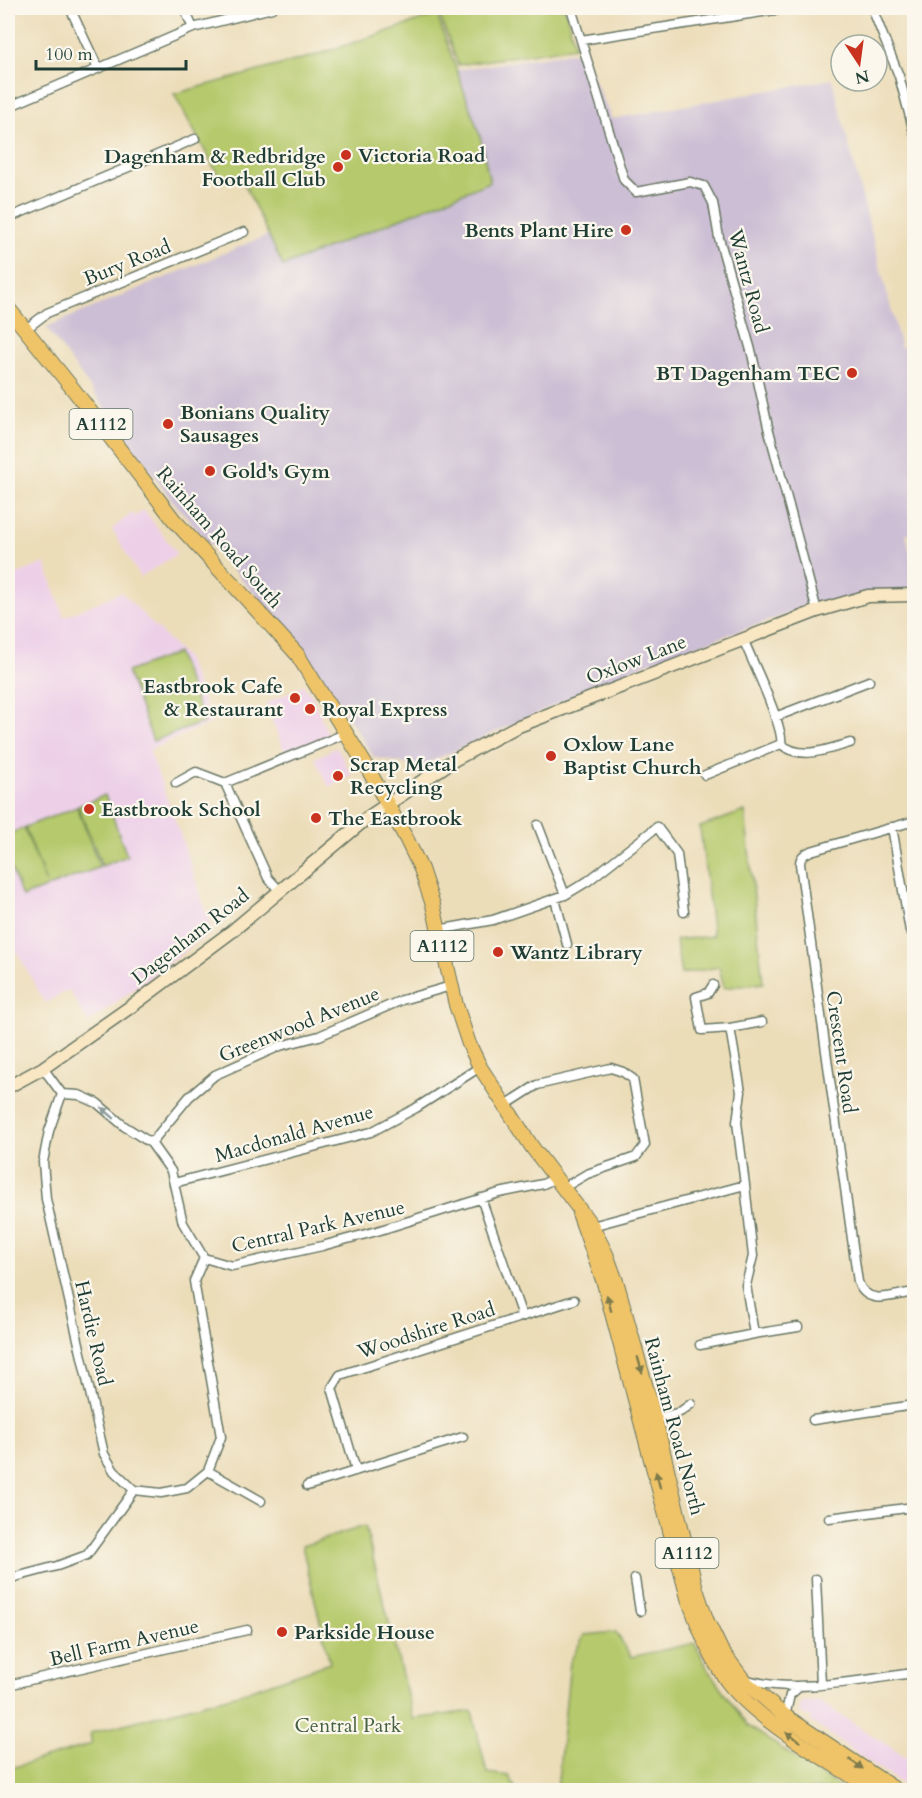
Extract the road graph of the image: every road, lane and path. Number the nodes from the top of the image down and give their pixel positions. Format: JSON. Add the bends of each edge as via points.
{"nodes":[{"id":1,"x":69,"y":8,"type":"edge"},
{"id":2,"x":184,"y":8,"type":"edge"},
{"id":3,"x":272,"y":8,"type":"edge"},
{"id":4,"x":571,"y":8,"type":"edge"},
{"id":5,"x":789,"y":8,"type":"edge"},
{"id":6,"x":872,"y":8,"type":"edge"},
{"id":7,"x":193,"y":28,"type":"junction"},
{"id":8,"x":581,"y":40,"type":"junction"},
{"id":9,"x":98,"y":69,"type":"junction"},
{"id":10,"x":8,"y":107,"type":"edge"},
{"id":11,"x":915,"y":132,"type":"edge"},
{"id":12,"x":195,"y":139,"type":"dead end"},
{"id":13,"x":8,"y":218,"type":"edge"},
{"id":14,"x":244,"y":232,"type":"dead end"},
{"id":15,"x":8,"y":308,"type":"edge"},
{"id":16,"x":26,"y":329,"type":"junction"},
{"id":17,"x":915,"y":595,"type":"edge"},
{"id":18,"x":817,"y":611,"type":"junction"},
{"id":19,"x":743,"y":639,"type":"junction"},
{"id":20,"x":869,"y":681,"type":"dead end"},
{"id":21,"x":775,"y":717,"type":"junction"},
{"id":22,"x":347,"y":733,"type":"junction"},
{"id":23,"x":850,"y":743,"type":"dead end"},
{"id":24,"x":781,"y":744,"type":"junction"},
{"id":25,"x":705,"y":775,"type":"dead end"},
{"id":26,"x":176,"y":783,"type":"dead end"},
{"id":27,"x":225,"y":783,"type":"junction"},
{"id":28,"x":387,"y":803,"type":"junction"},
{"id":29,"x":915,"y":821,"type":"edge"},
{"id":30,"x":538,"y":825,"type":"dead end"},
{"id":31,"x":892,"y":827,"type":"junction"},
{"id":32,"x":279,"y":890,"type":"junction"},
{"id":33,"x":565,"y":895,"type":"junction"},
{"id":34,"x":555,"y":899,"type":"junction"},
{"id":35,"x":684,"y":912,"type":"dead end"},
{"id":36,"x":438,"y":930,"type":"junction"},
{"id":37,"x":910,"y":932,"type":"dead end"},
{"id":38,"x":567,"y":944,"type":"dead end"},
{"id":39,"x":713,"y":985,"type":"dead end"},
{"id":40,"x":451,"y":986,"type":"junction"},
{"id":41,"x":762,"y":1022,"type":"dead end"},
{"id":42,"x":730,"y":1028,"type":"junction"},
{"id":43,"x":480,"y":1067,"type":"junction"},
{"id":44,"x":43,"y":1068,"type":"junction"},
{"id":45,"x":8,"y":1087,"type":"edge"},
{"id":46,"x":62,"y":1094,"type":"junction"},
{"id":47,"x":504,"y":1106,"type":"junction"},
{"id":48,"x":151,"y":1143,"type":"junction"},
{"id":49,"x":174,"y":1183,"type":"junction"},
{"id":50,"x":560,"y":1183,"type":"junction"},
{"id":51,"x":745,"y":1185,"type":"junction"},
{"id":52,"x":481,"y":1198,"type":"junction"},
{"id":53,"x":577,"y":1207,"type":"junction"},
{"id":54,"x":592,"y":1226,"type":"junction"},
{"id":55,"x":204,"y":1258,"type":"junction"},
{"id":56,"x":915,"y":1292,"type":"edge"},
{"id":57,"x":574,"y":1300,"type":"dead end"},
{"id":58,"x":522,"y":1316,"type":"junction"},
{"id":59,"x":798,"y":1327,"type":"dead end"},
{"id":60,"x":754,"y":1334,"type":"junction"},
{"id":61,"x":700,"y":1346,"type":"dead end"},
{"id":62,"x":691,"y":1404,"type":"dead end"},
{"id":63,"x":915,"y":1405,"type":"edge"},
{"id":64,"x":655,"y":1419,"type":"junction"},
{"id":65,"x":813,"y":1420,"type":"dead end"},
{"id":66,"x":463,"y":1437,"type":"dead end"},
{"id":67,"x":356,"y":1470,"type":"junction"},
{"id":68,"x":208,"y":1471,"type":"junction"},
{"id":69,"x":307,"y":1486,"type":"dead end"},
{"id":70,"x":134,"y":1490,"type":"junction"},
{"id":71,"x":261,"y":1501,"type":"dead end"},
{"id":72,"x":915,"y":1508,"type":"edge"},
{"id":73,"x":829,"y":1518,"type":"dead end"},
{"id":74,"x":8,"y":1579,"type":"edge"},
{"id":75,"x":635,"y":1579,"type":"dead end"},
{"id":76,"x":816,"y":1579,"type":"dead end"},
{"id":77,"x":640,"y":1611,"type":"dead end"},
{"id":78,"x":247,"y":1630,"type":"dead end"},
{"id":79,"x":915,"y":1673,"type":"edge"},
{"id":80,"x":741,"y":1678,"type":"junction"},
{"id":81,"x":821,"y":1684,"type":"junction"},
{"id":82,"x":8,"y":1685,"type":"edge"},
{"id":83,"x":801,"y":1686,"type":"junction"},
{"id":84,"x":785,"y":1716,"type":"junction"},
{"id":85,"x":873,"y":1791,"type":"edge"},
{"id":86,"x":896,"y":1791,"type":"edge"}],
"edges":[{"from":1,"to":9,"type":"street"},
{"from":2,"to":7,"type":"street"},
{"from":3,"to":7,"type":"street"},
{"from":4,"to":8,"type":"street"},
{"from":5,"to":8,"type":"street"},
{"from":6,"to":11,"type":"street","via":[[899,76]]},
{"from":7,"to":9,"type":"street"},
{"from":8,"to":18,"type":"street","name":"Wantz Road","via":[[624,180],[636,192],[690,182],[704,186],[713,203]]},
{"from":9,"to":10,"type":"street"},
{"from":12,"to":13,"type":"street"},
{"from":14,"to":16,"type":"street","name":"Bury Road","via":[[47,313]]},
{"from":15,"to":16,"type":"main road","name":"Rainham Road South","number":"A1112"},
{"from":16,"to":22,"type":"main road","name":"Rainham Road South","number":"A1112","via":[[174,519],[297,654]]},
{"from":17,"to":18,"type":"street","name":"Oxlow Lane","via":[[868,596]]},
{"from":18,"to":19,"type":"street","name":"Oxlow Lane"},
{"from":19,"to":21,"type":"street"},
{"from":19,"to":28,"type":"street","name":"Oxlow Lane","via":[[516,728],[454,760]]},
{"from":20,"to":21,"type":"street"},
{"from":21,"to":24,"type":"street"},
{"from":22,"to":27,"type":"street"},
{"from":22,"to":28,"type":"main road","name":"Rainham Road South","number":"A1112"},
{"from":23,"to":24,"type":"street","via":[[796,753]]},
{"from":24,"to":25,"type":"street"},
{"from":26,"to":27,"type":"street","via":[[196,772]]},
{"from":27,"to":32,"type":"street","via":[[268,878]]},
{"from":28,"to":32,"type":"street","name":"Dagenham Road"},
{"from":28,"to":36,"type":"main road","name":"Rainham Road North","number":"A1112","via":[[421,869]]},
{"from":29,"to":31,"type":"street","name":"Crescent Road"},
{"from":30,"to":33,"type":"street"},
{"from":31,"to":37,"type":"street"},
{"from":31,"to":56,"type":"street","name":"Crescent Road","via":[[811,851],[804,854],[800,864],[858,1282],[867,1297]]},
{"from":32,"to":44,"type":"street","name":"Dagenham Road","via":[[231,932]]},
{"from":33,"to":34,"type":"street"},
{"from":33,"to":35,"type":"street","via":[[657,827],[677,854]]},
{"from":34,"to":36,"type":"street","via":[[493,920]]},
{"from":34,"to":38,"type":"street"},
{"from":36,"to":40,"type":"main road","name":"Rainham Road North","number":"A1112"},
{"from":39,"to":42,"type":"street","via":[[708,993],[696,998],[702,1030]]},
{"from":40,"to":43,"type":"main road","name":"Rainham Road North","number":"A1112"},
{"from":40,"to":48,"type":"street","name":"Greenwood Avenue","via":[[402,1000],[319,1036],[280,1046],[215,1075],[189,1097]]},
{"from":41,"to":42,"type":"street"},
{"from":42,"to":51,"type":"street","via":[[741,1092],[737,1122]]},
{"from":43,"to":47,"type":"main road","name":"Rainham Road North","number":"A1112"},
{"from":43,"to":49,"type":"street","name":"Macdonald Avenue","via":[[371,1132]]},
{"from":44,"to":45,"type":"street","name":"Dagenham Road"},
{"from":44,"to":46,"type":"street"},
{"from":48,"to":46,"type":"street","one_way":true,"via":[[97,1103],[79,1095]]},
{"from":46,"to":70,"type":"street","name":"Hardie Road","via":[[43,1162],[46,1199],[104,1454],[114,1471]]},
{"from":47,"to":50,"type":"main road","name":"Rainham Road North","number":"A1112"},
{"from":47,"to":50,"type":"street","name":"Central Park Avenue","via":[[537,1085],[611,1068],[633,1079],[645,1145],[636,1157]]},
{"from":48,"to":49,"type":"street","via":[[171,1171]]},
{"from":49,"to":55,"type":"street","via":[[183,1223]]},
{"from":50,"to":52,"type":"street","name":"Central Park Avenue"},
{"from":50,"to":53,"type":"main road","name":"Rainham Road North","number":"A1112"},
{"from":51,"to":54,"type":"street"},
{"from":51,"to":60,"type":"street","via":[[753,1256],[746,1285]]},
{"from":52,"to":55,"type":"street","name":"Central Park Avenue","via":[[377,1231],[232,1266]]},
{"from":52,"to":58,"type":"street","name":"Woodshire Road"},
{"from":53,"to":54,"type":"main road","name":"Rainham Road North","number":"A1112"},
{"from":85,"to":53,"type":"main road","name":"Rainham Road North","number":"A1112","one_way":true,"via":[[774,1724],[738,1694],[705,1641],[688,1599],[604,1283]]},
{"from":54,"to":64,"type":"main road","name":"Rainham Road North","number":"A1112","one_way":true,"via":[[617,1284]]},
{"from":55,"to":68,"type":"street","via":[[194,1281],[221,1437]]},
{"from":57,"to":58,"type":"street","name":"Woodshire Road"},
{"from":58,"to":67,"type":"street","name":"Woodshire Road","via":[[340,1375],[332,1388]]},
{"from":59,"to":60,"type":"street"},
{"from":60,"to":61,"type":"street"},
{"from":62,"to":64,"type":"street","via":[[680,1412]]},
{"from":63,"to":65,"type":"street"},
{"from":64,"to":80,"type":"main road","name":"Rainham Road North","number":"A1112","via":[[696,1589],[721,1650]]},
{"from":66,"to":67,"type":"street"},
{"from":67,"to":69,"type":"street"},
{"from":68,"to":70,"type":"street","via":[[187,1488],[161,1493]]},
{"from":68,"to":71,"type":"street"},
{"from":70,"to":74,"type":"street","via":[[87,1555]]},
{"from":72,"to":73,"type":"street"},
{"from":75,"to":77,"type":"street"},
{"from":76,"to":81,"type":"street"},
{"from":78,"to":82,"type":"street","name":"Bell Farm Avenue"},
{"from":79,"to":81,"type":"street"},
{"from":80,"to":83,"type":"street"},
{"from":80,"to":84,"type":"main road","name":"Rainham Road North","number":"A1112"},
{"from":81,"to":83,"type":"street"},
{"from":83,"to":84,"type":"street","via":[[790,1695]]},
{"from":84,"to":86,"type":"main road","name":"Rainham Road North","number":"A1112","one_way":true}]}
